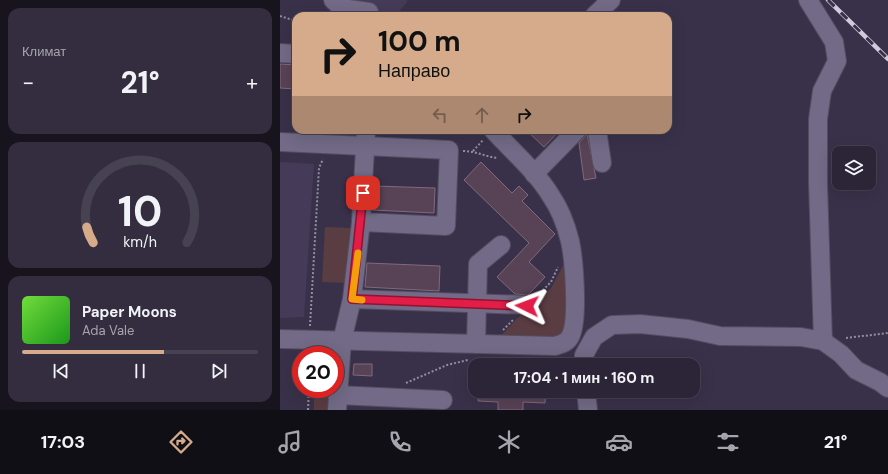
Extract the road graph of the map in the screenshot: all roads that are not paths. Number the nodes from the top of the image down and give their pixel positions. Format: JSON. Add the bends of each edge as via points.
{"nodes":[{"id":1,"x":333,"y":0,"type":"edge"},
{"id":2,"x":611,"y":0,"type":"edge"},
{"id":3,"x":808,"y":0,"type":"edge"},
{"id":4,"x":369,"y":9,"type":"edge"},
{"id":5,"x":598,"y":12,"type":"edge"},
{"id":6,"x":280,"y":53,"type":"edge"},
{"id":7,"x":292,"y":54,"type":"edge"},
{"id":8,"x":497,"y":134,"type":"edge"},
{"id":9,"x":573,"y":134,"type":"edge"},
{"id":10,"x":597,"y":134,"type":"edge"},
{"id":11,"x":365,"y":138,"type":"edge"},
{"id":12,"x":280,"y":142,"type":"edge"},
{"id":13,"x":602,"y":163,"type":"dead end"},
{"id":14,"x":534,"y":174,"type":"junction"},
{"id":15,"x":361,"y":222,"type":"junction"},
{"id":16,"x":501,"y":245,"type":"dead end"},
{"id":17,"x":352,"y":299,"type":"junction"},
{"id":18,"x":476,"y":302,"type":"junction"},
{"id":19,"x":527,"y":306,"type":"dead end"},
{"id":20,"x":280,"y":339,"type":"edge"},
{"id":21,"x":342,"y":341,"type":"junction"},
{"id":22,"x":823,"y":341,"type":"junction"},
{"id":23,"x":564,"y":343,"type":"junction"},
{"id":24,"x":474,"y":351,"type":"junction"},
{"id":25,"x":582,"y":358,"type":"edge"},
{"id":26,"x":585,"y":358,"type":"edge"},
{"id":27,"x":888,"y":388,"type":"edge"},
{"id":28,"x":587,"y":398,"type":"edge"},
{"id":29,"x":443,"y":400,"type":"dead end"},
{"id":30,"x":337,"y":403,"type":"edge"},
{"id":31,"x":588,"y":410,"type":"edge"}],
"edges":[{"from":1,"to":4,"type":"street","via":[[342,8]]},
{"from":2,"to":5,"type":"street"},
{"from":3,"to":22,"type":"street","via":[[834,42],[837,61],[822,91],[818,119]]},
{"from":6,"to":7,"type":"street"},
{"from":8,"to":14,"type":"street"},
{"from":9,"to":14,"type":"street"},
{"from":10,"to":13,"type":"street"},
{"from":11,"to":12,"type":"street","via":[[329,145]]},
{"from":11,"to":15,"type":"street"},
{"from":11,"to":15,"type":"street","via":[[449,150],[446,226]]},
{"from":14,"to":23,"type":"street","via":[[551,195],[570,241],[576,314],[571,336]]},
{"from":15,"to":17,"type":"street"},
{"from":16,"to":18,"type":"street","via":[[478,264]]},
{"from":17,"to":18,"type":"street"},
{"from":17,"to":21,"type":"street"},
{"from":18,"to":19,"type":"street"},
{"from":18,"to":24,"type":"street"},
{"from":20,"to":21,"type":"street"},
{"from":21,"to":24,"type":"street"},
{"from":21,"to":30,"type":"street"},
{"from":22,"to":26,"type":"street","via":[[801,337],[720,336],[674,327],[640,324],[612,325],[594,337]]},
{"from":22,"to":27,"type":"street","via":[[841,354],[856,370]]},
{"from":23,"to":24,"type":"street","via":[[555,346]]},
{"from":23,"to":25,"type":"street"},
{"from":28,"to":31,"type":"street"},
{"from":29,"to":30,"type":"street","via":[[386,398]]}]}
